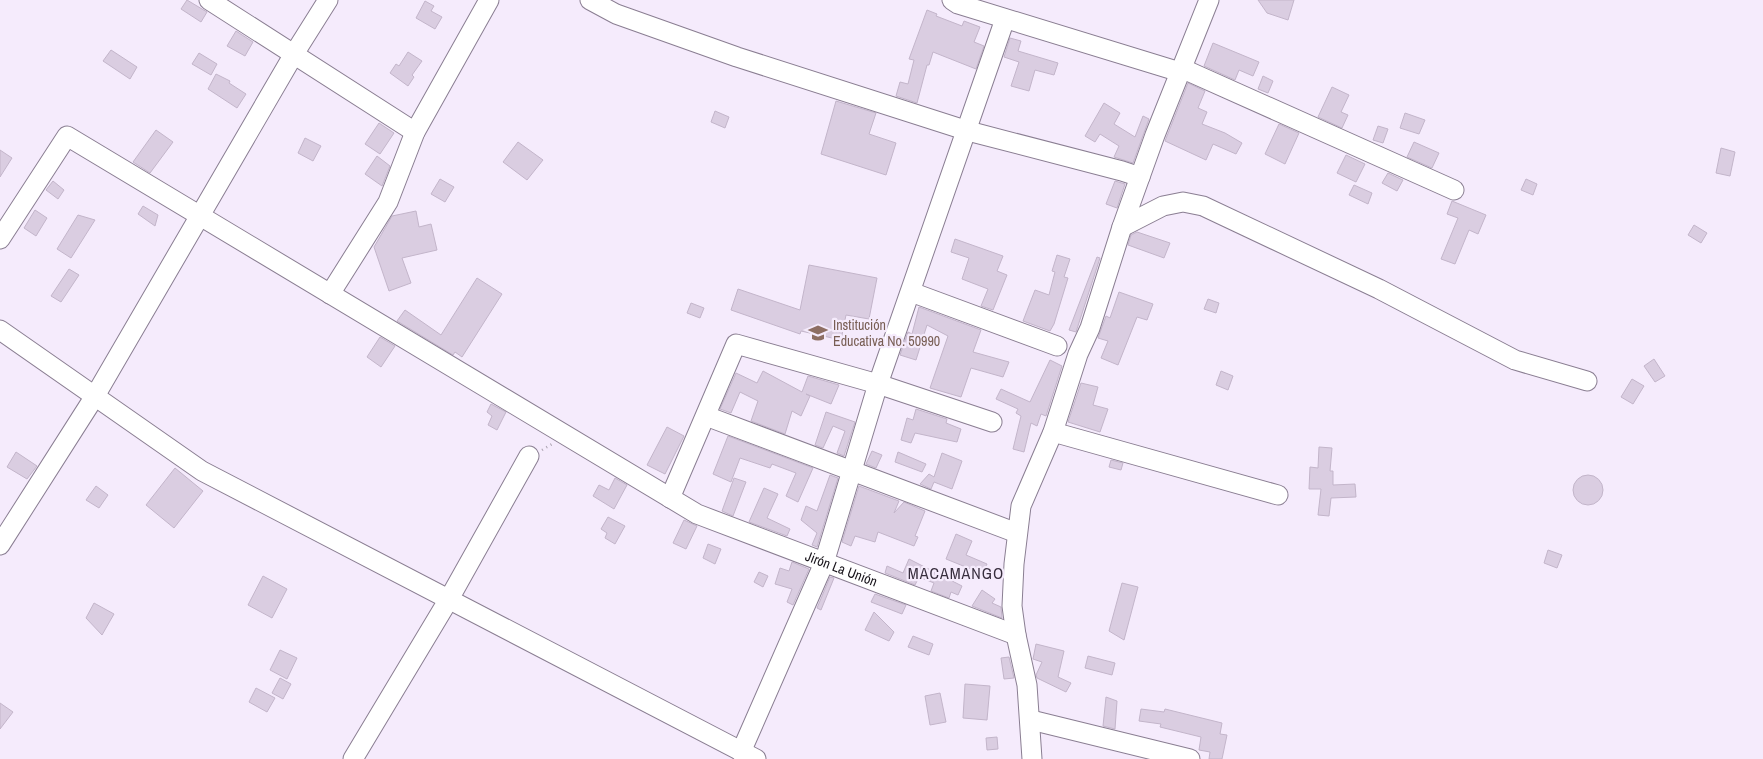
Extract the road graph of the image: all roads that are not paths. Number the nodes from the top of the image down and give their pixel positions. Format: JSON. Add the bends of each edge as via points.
{"nodes":[{"id":1,"x":209,"y":0,"type":"edge"},
{"id":2,"x":328,"y":0,"type":"edge"},
{"id":3,"x":489,"y":0,"type":"edge"},
{"id":4,"x":590,"y":0,"type":"edge"},
{"id":5,"x":952,"y":0,"type":"edge"},
{"id":6,"x":1209,"y":0,"type":"edge"},
{"id":7,"x":1005,"y":19,"type":"junction"},
{"id":8,"x":294,"y":54,"type":"junction"},
{"id":9,"x":1180,"y":70,"type":"junction"},
{"id":10,"x":968,"y":131,"type":"junction"},
{"id":11,"x":415,"y":132,"type":"junction"},
{"id":12,"x":1140,"y":177,"type":"junction"},
{"id":13,"x":1454,"y":190,"type":"dead end"},
{"id":14,"x":200,"y":216,"type":"junction"},
{"id":15,"x":1122,"y":227,"type":"junction"},
{"id":16,"x":0,"y":239,"type":"edge"},
{"id":17,"x":911,"y":292,"type":"junction"},
{"id":18,"x":330,"y":294,"type":"junction"},
{"id":19,"x":0,"y":330,"type":"edge"},
{"id":20,"x":1057,"y":346,"type":"dead end"},
{"id":21,"x":1586,"y":380,"type":"dead end"},
{"id":22,"x":878,"y":384,"type":"junction"},
{"id":23,"x":95,"y":396,"type":"junction"},
{"id":24,"x":706,"y":416,"type":"junction"},
{"id":25,"x":992,"y":422,"type":"dead end"},
{"id":26,"x":1053,"y":432,"type":"junction"},
{"id":27,"x":529,"y":456,"type":"road end"},
{"id":28,"x":852,"y":471,"type":"junction"},
{"id":29,"x":1278,"y":495,"type":"dead end"},
{"id":30,"x":670,"y":498,"type":"junction"},
{"id":31,"x":1018,"y":533,"type":"junction"},
{"id":32,"x":0,"y":545,"type":"edge"},
{"id":33,"x":824,"y":563,"type":"junction"},
{"id":34,"x":449,"y":599,"type":"junction"},
{"id":35,"x":1016,"y":635,"type":"junction"},
{"id":36,"x":1031,"y":720,"type":"junction"},
{"id":37,"x":1132,"y":752,"type":"edge"},
{"id":38,"x":748,"y":756,"type":"edge"},
{"id":39,"x":353,"y":759,"type":"edge"},
{"id":40,"x":1032,"y":759,"type":"edge"},
{"id":41,"x":1190,"y":759,"type":"edge"}],
"edges":[{"from":1,"to":8,"type":"street"},
{"from":2,"to":8,"type":"street"},
{"from":3,"to":11,"type":"street"},
{"from":4,"to":10,"type":"street","via":[[616,14],[737,57]]},
{"from":5,"to":7,"type":"street"},
{"from":6,"to":9,"type":"street"},
{"from":7,"to":9,"type":"street"},
{"from":7,"to":10,"type":"street"},
{"from":8,"to":11,"type":"street"},
{"from":8,"to":14,"type":"street"},
{"from":9,"to":12,"type":"street"},
{"from":9,"to":13,"type":"street"},
{"from":10,"to":12,"type":"street"},
{"from":10,"to":17,"type":"street"},
{"from":11,"to":18,"type":"street","via":[[388,202]]},
{"from":12,"to":15,"type":"street"},
{"from":14,"to":16,"type":"street","name":"Jirón La Unión","via":[[67,136]]},
{"from":14,"to":18,"type":"street","name":"Jirón La Unión"},
{"from":14,"to":23,"type":"street"},
{"from":15,"to":21,"type":"street","via":[[1163,206],[1183,202],[1203,206],[1379,289],[1515,360]]},
{"from":15,"to":26,"type":"street"},
{"from":17,"to":20,"type":"street"},
{"from":17,"to":22,"type":"street"},
{"from":18,"to":30,"type":"street","name":"Jirón La Unión"},
{"from":19,"to":23,"type":"street"},
{"from":22,"to":24,"type":"street","via":[[736,344]]},
{"from":22,"to":25,"type":"street"},
{"from":22,"to":28,"type":"street"},
{"from":23,"to":32,"type":"street"},
{"from":23,"to":34,"type":"street","via":[[202,471]]},
{"from":24,"to":28,"type":"street"},
{"from":24,"to":30,"type":"street"},
{"from":26,"to":29,"type":"street"},
{"from":26,"to":31,"type":"street","via":[[1022,506]]},
{"from":27,"to":34,"type":"street"},
{"from":28,"to":31,"type":"street"},
{"from":28,"to":33,"type":"street"},
{"from":30,"to":33,"type":"street","name":"Jirón La Unión","via":[[697,514]]},
{"from":31,"to":35,"type":"street","via":[[1012,606]]},
{"from":33,"to":35,"type":"street","name":"Jirón La Unión"},
{"from":33,"to":38,"type":"street"},
{"from":34,"to":38,"type":"street"},
{"from":34,"to":39,"type":"street"},
{"from":35,"to":36,"type":"street"},
{"from":36,"to":37,"type":"street"},
{"from":36,"to":40,"type":"street"},
{"from":37,"to":41,"type":"street"}]}
